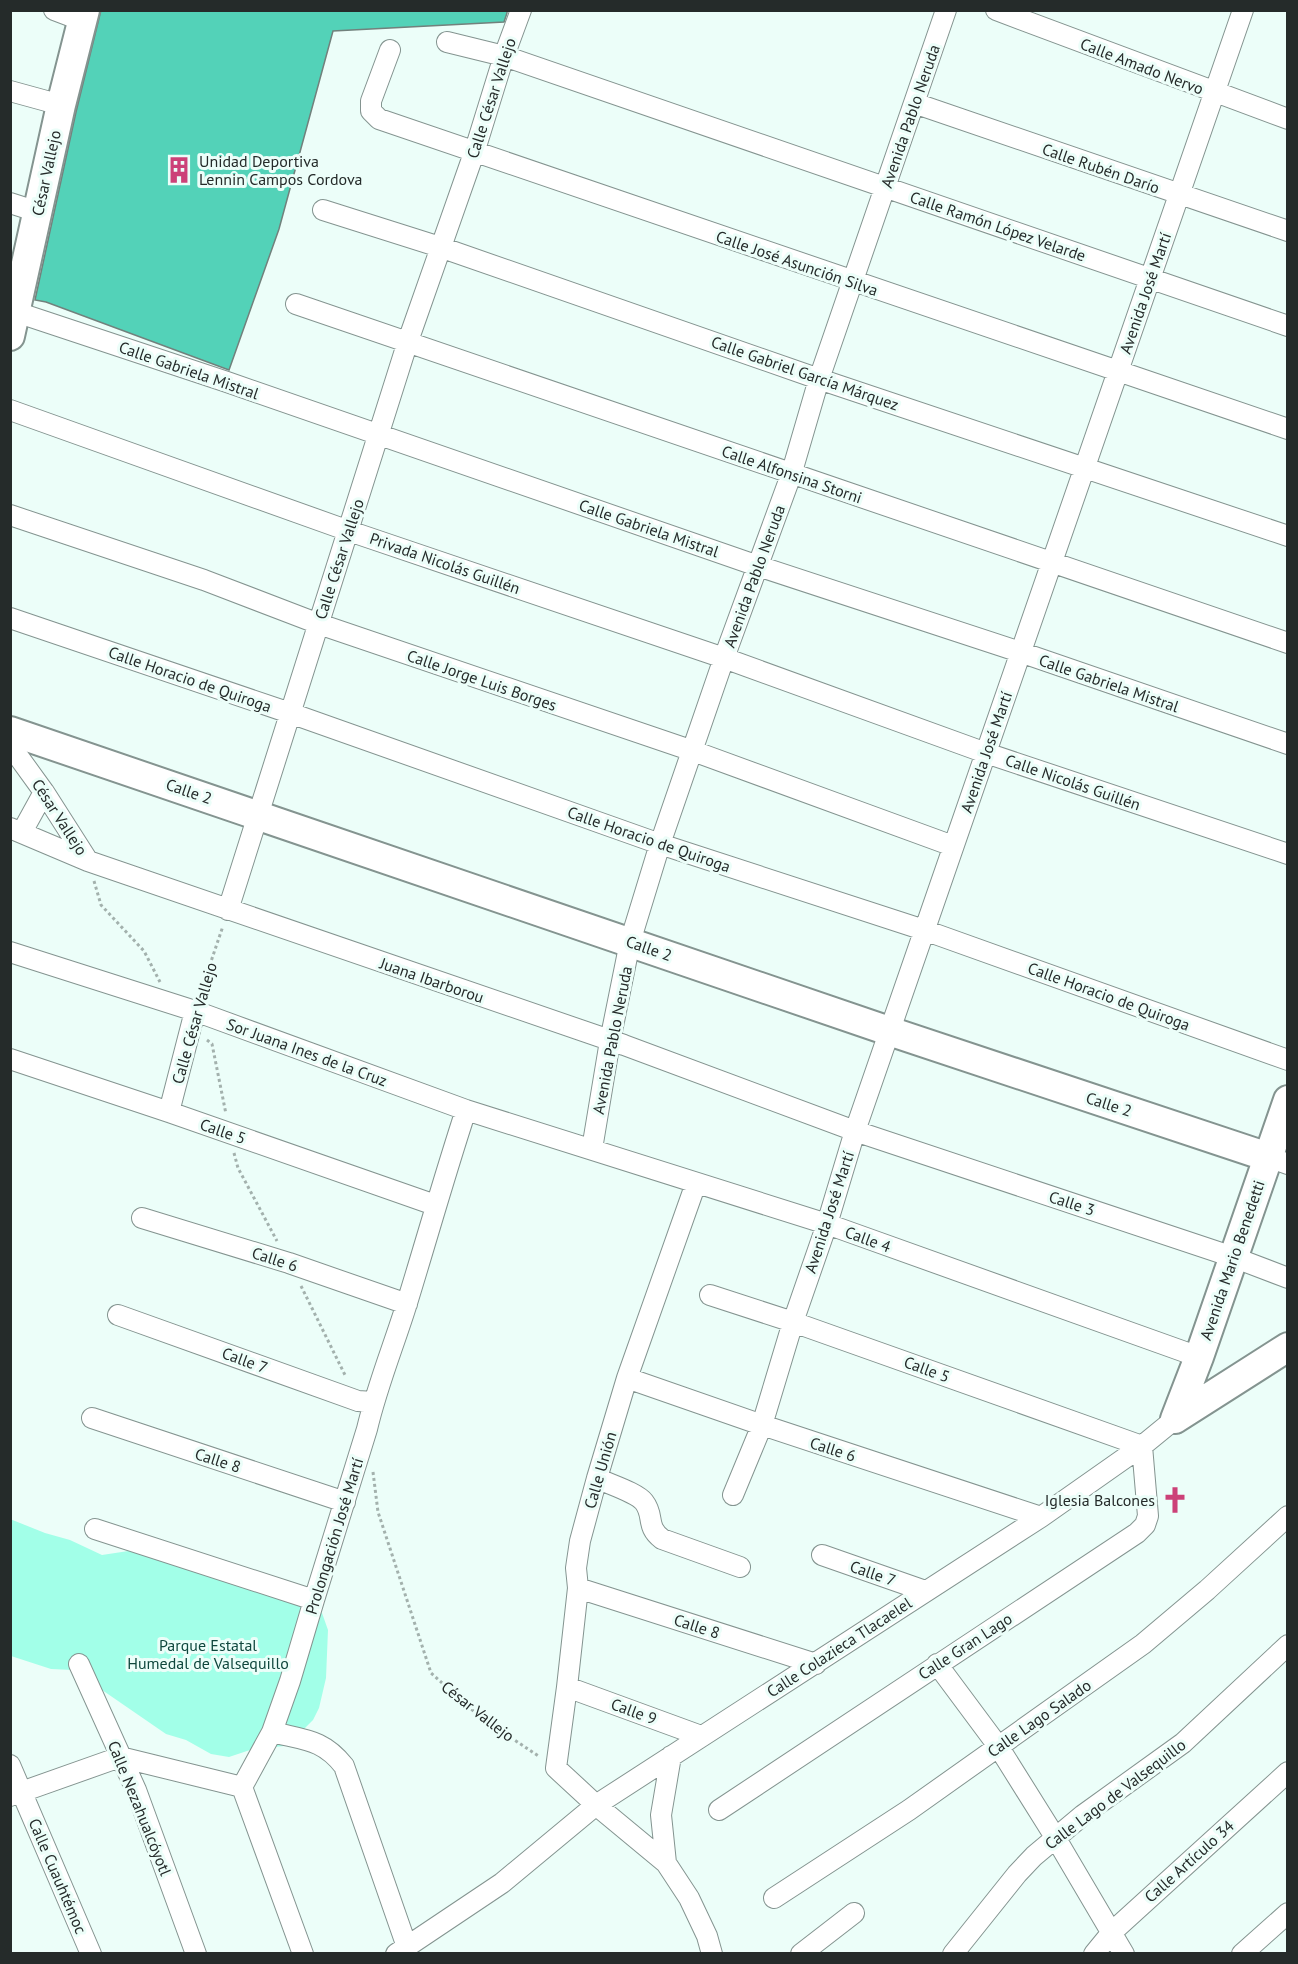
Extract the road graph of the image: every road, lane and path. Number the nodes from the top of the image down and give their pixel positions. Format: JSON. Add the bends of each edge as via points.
{"nodes":[{"id":1,"x":54,"y":10,"type":"edge"},
{"id":2,"x":521,"y":10,"type":"edge"},
{"id":3,"x":946,"y":10,"type":"edge"},
{"id":4,"x":996,"y":10,"type":"edge"},
{"id":5,"x":1243,"y":10,"type":"edge"},
{"id":6,"x":84,"y":16,"type":"edge"},
{"id":7,"x":447,"y":42,"type":"dead end"},
{"id":8,"x":390,"y":50,"type":"dead end"},
{"id":9,"x":504,"y":56,"type":"junction"},
{"id":10,"x":10,"y":92,"type":"edge"},
{"id":11,"x":1214,"y":93,"type":"junction"},
{"id":12,"x":914,"y":103,"type":"junction"},
{"id":13,"x":60,"y":105,"type":"junction"},
{"id":14,"x":1287,"y":119,"type":"edge"},
{"id":15,"x":474,"y":153,"type":"junction"},
{"id":16,"x":886,"y":188,"type":"junction"},
{"id":17,"x":1179,"y":195,"type":"junction"},
{"id":18,"x":10,"y":203,"type":"edge"},
{"id":19,"x":323,"y":210,"type":"dead end"},
{"id":20,"x":38,"y":212,"type":"junction"},
{"id":21,"x":1287,"y":231,"type":"edge"},
{"id":22,"x":440,"y":247,"type":"junction"},
{"id":23,"x":1150,"y":278,"type":"junction"},
{"id":24,"x":852,"y":281,"type":"junction"},
{"id":25,"x":296,"y":304,"type":"dead end"},
{"id":26,"x":12,"y":320,"type":"edge"},
{"id":27,"x":1287,"y":326,"type":"edge"},
{"id":28,"x":408,"y":341,"type":"junction"},
{"id":29,"x":1118,"y":372,"type":"junction"},
{"id":30,"x":819,"y":379,"type":"junction"},
{"id":31,"x":10,"y":410,"type":"edge"},
{"id":32,"x":1287,"y":429,"type":"edge"},
{"id":33,"x":378,"y":435,"type":"junction"},
{"id":34,"x":1084,"y":468,"type":"junction"},
{"id":35,"x":791,"y":475,"type":"junction"},
{"id":36,"x":10,"y":515,"type":"edge"},
{"id":37,"x":349,"y":531,"type":"junction"},
{"id":38,"x":1287,"y":536,"type":"edge"},
{"id":39,"x":1052,"y":563,"type":"junction"},
{"id":40,"x":758,"y":566,"type":"junction"},
{"id":41,"x":10,"y":618,"type":"edge"},
{"id":42,"x":319,"y":624,"type":"junction"},
{"id":43,"x":1287,"y":643,"type":"edge"},
{"id":44,"x":1020,"y":652,"type":"junction"},
{"id":45,"x":724,"y":658,"type":"junction"},
{"id":46,"x":290,"y":713,"type":"junction"},
{"id":47,"x":10,"y":730,"type":"edge"},
{"id":48,"x":1287,"y":744,"type":"edge"},
{"id":49,"x":10,"y":745,"type":"edge"},
{"id":50,"x":693,"y":751,"type":"junction"},
{"id":51,"x":986,"y":753,"type":"junction"},
{"id":52,"x":44,"y":792,"type":"junction"},
{"id":53,"x":258,"y":814,"type":"junction"},
{"id":54,"x":16,"y":830,"type":"edge"},
{"id":55,"x":660,"y":844,"type":"junction"},
{"id":56,"x":953,"y":846,"type":"junction"},
{"id":57,"x":1287,"y":854,"type":"edge"},
{"id":58,"x":88,"y":861,"type":"junction"},
{"id":59,"x":228,"y":910,"type":"junction"},
{"id":60,"x":924,"y":930,"type":"junction"},
{"id":61,"x":630,"y":942,"type":"junction"},
{"id":62,"x":10,"y":952,"type":"edge"},
{"id":63,"x":195,"y":1011,"type":"junction"},
{"id":64,"x":889,"y":1031,"type":"junction"},
{"id":65,"x":610,"y":1041,"type":"junction"},
{"id":66,"x":10,"y":1059,"type":"edge"},
{"id":67,"x":1287,"y":1060,"type":"edge"},
{"id":68,"x":1287,"y":1100,"type":"edge"},
{"id":69,"x":466,"y":1110,"type":"junction"},
{"id":70,"x":169,"y":1112,"type":"junction"},
{"id":71,"x":855,"y":1131,"type":"junction"},
{"id":72,"x":592,"y":1149,"type":"junction"},
{"id":73,"x":1278,"y":1161,"type":"edge"},
{"id":74,"x":696,"y":1183,"type":"junction"},
{"id":75,"x":435,"y":1205,"type":"junction"},
{"id":76,"x":141,"y":1218,"type":"dead end"},
{"id":77,"x":827,"y":1224,"type":"junction"},
{"id":78,"x":1233,"y":1257,"type":"junction"},
{"id":79,"x":1287,"y":1278,"type":"edge"},
{"id":80,"x":710,"y":1294,"type":"dead end"},
{"id":81,"x":406,"y":1304,"type":"junction"},
{"id":82,"x":118,"y":1315,"type":"dead end"},
{"id":83,"x":793,"y":1322,"type":"junction"},
{"id":84,"x":1287,"y":1347,"type":"edge"},
{"id":85,"x":1199,"y":1357,"type":"junction"},
{"id":86,"x":627,"y":1378,"type":"junction"},
{"id":87,"x":373,"y":1402,"type":"junction"},
{"id":88,"x":92,"y":1418,"type":"dead end"},
{"id":89,"x":1174,"y":1419,"type":"junction"},
{"id":90,"x":762,"y":1425,"type":"junction"},
{"id":91,"x":1142,"y":1446,"type":"junction"},
{"id":92,"x":372,"y":1465,"type":"dead end"},
{"id":93,"x":597,"y":1478,"type":"junction"},
{"id":94,"x":733,"y":1495,"type":"dead end"},
{"id":95,"x":345,"y":1502,"type":"junction"},
{"id":96,"x":1287,"y":1516,"type":"edge"},
{"id":97,"x":1041,"y":1517,"type":"junction"},
{"id":98,"x":95,"y":1528,"type":"dead end"},
{"id":99,"x":822,"y":1555,"type":"dead end"},
{"id":100,"x":740,"y":1567,"type":"dead end"},
{"id":101,"x":578,"y":1588,"type":"junction"},
{"id":102,"x":925,"y":1591,"type":"junction"},
{"id":103,"x":314,"y":1600,"type":"junction"},
{"id":104,"x":1287,"y":1645,"type":"edge"},
{"id":105,"x":80,"y":1664,"type":"dead end"},
{"id":106,"x":816,"y":1664,"type":"junction"},
{"id":107,"x":937,"y":1664,"type":"junction"},
{"id":108,"x":567,"y":1687,"type":"junction"},
{"id":109,"x":272,"y":1732,"type":"junction"},
{"id":110,"x":701,"y":1736,"type":"junction"},
{"id":111,"x":998,"y":1746,"type":"junction"},
{"id":112,"x":670,"y":1756,"type":"junction"},
{"id":113,"x":120,"y":1757,"type":"junction"},
{"id":114,"x":10,"y":1766,"type":"edge"},
{"id":115,"x":556,"y":1768,"type":"junction"},
{"id":116,"x":1287,"y":1772,"type":"edge"},
{"id":117,"x":242,"y":1786,"type":"junction"},
{"id":118,"x":16,"y":1795,"type":"edge"},
{"id":119,"x":596,"y":1805,"type":"junction"},
{"id":120,"x":719,"y":1810,"type":"dead end"},
{"id":121,"x":1055,"y":1837,"type":"junction"},
{"id":122,"x":666,"y":1863,"type":"junction"},
{"id":123,"x":774,"y":1898,"type":"dead end"},
{"id":124,"x":854,"y":1913,"type":"dead end"},
{"id":125,"x":1287,"y":1913,"type":"edge"},
{"id":126,"x":1112,"y":1932,"type":"junction"},
{"id":127,"x":402,"y":1950,"type":"edge"},
{"id":128,"x":91,"y":1953,"type":"edge"},
{"id":129,"x":196,"y":1953,"type":"edge"},
{"id":130,"x":303,"y":1953,"type":"edge"},
{"id":131,"x":712,"y":1953,"type":"edge"},
{"id":132,"x":801,"y":1953,"type":"edge"},
{"id":133,"x":953,"y":1953,"type":"edge"},
{"id":134,"x":1094,"y":1953,"type":"edge"},
{"id":135,"x":1124,"y":1953,"type":"edge"},
{"id":136,"x":1242,"y":1953,"type":"edge"}],
"edges":[{"from":1,"to":6,"type":"street"},
{"from":2,"to":9,"type":"street","name":"Calle César Vallejo"},
{"from":3,"to":12,"type":"street","name":"Avenida Pablo Neruda"},
{"from":4,"to":11,"type":"street","name":"Calle Amado Nervo"},
{"from":5,"to":11,"type":"street","name":"Avenida José Martí"},
{"from":6,"to":13,"type":"street","name":"César Vallejo"},
{"from":7,"to":9,"type":"street"},
{"from":8,"to":15,"type":"street","name":"Calle José Asunción Silva","via":[[371,111],[379,120]]},
{"from":9,"to":15,"type":"street","name":"Calle César Vallejo"},
{"from":9,"to":16,"type":"street","name":"Calle Ramón López Velarde"},
{"from":10,"to":13,"type":"street"},
{"from":11,"to":14,"type":"street","name":"Calle Amado Nervo"},
{"from":11,"to":17,"type":"street","name":"Avenida José Martí"},
{"from":12,"to":16,"type":"street","name":"Avenida Pablo Neruda"},
{"from":12,"to":17,"type":"street","name":"Calle Rubén Darío"},
{"from":13,"to":20,"type":"street","name":"César Vallejo"},
{"from":15,"to":22,"type":"street","name":"Calle César Vallejo"},
{"from":15,"to":24,"type":"street","name":"Calle José Asunción Silva"},
{"from":16,"to":23,"type":"street","name":"Calle Ramón López Velarde"},
{"from":16,"to":24,"type":"street","name":"Avenida Pablo Neruda"},
{"from":17,"to":21,"type":"street","name":"Calle Rubén Darío"},
{"from":17,"to":23,"type":"street","name":"Avenida José Martí"},
{"from":18,"to":20,"type":"street"},
{"from":19,"to":22,"type":"street","name":"Calle Gabriel García Márquez"},
{"from":20,"to":26,"type":"street","name":"César Vallejo"},
{"from":22,"to":28,"type":"street","name":"Calle César Vallejo"},
{"from":22,"to":30,"type":"street","name":"Calle Gabriel García Márquez"},
{"from":23,"to":27,"type":"street","name":"Calle Ramón López Velarde"},
{"from":23,"to":29,"type":"street","name":"Avenida José Martí"},
{"from":24,"to":29,"type":"street","name":"Calle José Asunción Silva"},
{"from":24,"to":30,"type":"street","name":"Avenida Pablo Neruda"},
{"from":25,"to":28,"type":"street","name":"Calle Alfonsina Storni"},
{"from":26,"to":33,"type":"street","name":"Calle Gabriela Mistral","via":[[226,382]]},
{"from":28,"to":33,"type":"street","name":"Calle César Vallejo"},
{"from":28,"to":35,"type":"street","name":"Calle Alfonsina Storni"},
{"from":29,"to":32,"type":"street","name":"Calle José Asunción Silva"},
{"from":29,"to":34,"type":"street","name":"Avenida José Martí"},
{"from":30,"to":34,"type":"street","name":"Calle Gabriel García Márquez"},
{"from":30,"to":35,"type":"street","name":"Avenida Pablo Neruda"},
{"from":31,"to":37,"type":"street","name":"Privada Nicolás Guillén"},
{"from":33,"to":37,"type":"street","name":"Calle César Vallejo"},
{"from":33,"to":40,"type":"street","name":"Calle Gabriela Mistral"},
{"from":34,"to":38,"type":"street","name":"Calle Gabriel García Márquez"},
{"from":34,"to":39,"type":"street","name":"Avenida José Martí"},
{"from":35,"to":39,"type":"street","name":"Calle Alfonsina Storni"},
{"from":35,"to":40,"type":"street","name":"Avenida Pablo Neruda"},
{"from":36,"to":42,"type":"street","name":"Calle Jorge Luis Borges","via":[[204,580]]},
{"from":37,"to":42,"type":"street","name":"Calle César Vallejo"},
{"from":37,"to":45,"type":"street","name":"Privada Nicolás Guillén"},
{"from":39,"to":43,"type":"street","name":"Calle Alfonsina Storni"},
{"from":39,"to":44,"type":"street","name":"Avenida José Martí"},
{"from":40,"to":44,"type":"street","name":"Calle Gabriela Mistral"},
{"from":40,"to":45,"type":"street","name":"Avenida Pablo Neruda"},
{"from":41,"to":46,"type":"street","name":"Calle Horacio de Quiroga"},
{"from":42,"to":46,"type":"street","name":"Calle César Vallejo"},
{"from":42,"to":50,"type":"street","name":"Calle Jorge Luis Borges"},
{"from":44,"to":48,"type":"street","name":"Calle Gabriela Mistral"},
{"from":44,"to":51,"type":"street","name":"Avenida José Martí"},
{"from":45,"to":50,"type":"street","name":"Avenida Pablo Neruda"},
{"from":45,"to":51,"type":"street","name":"Calle Nicolás Guillén"},
{"from":46,"to":53,"type":"street","name":"Calle César Vallejo"},
{"from":46,"to":55,"type":"street","name":"Calle Horacio de Quiroga"},
{"from":47,"to":53,"type":"street","name":"Calle 2"},
{"from":49,"to":52,"type":"street","name":"César Vallejo"},
{"from":50,"to":55,"type":"street","name":"Avenida Pablo Neruda"},
{"from":50,"to":56,"type":"street","name":"Calle Jorge Luis Borges"},
{"from":51,"to":56,"type":"street","name":"Avenida José Martí"},
{"from":51,"to":57,"type":"street","name":"Calle Nicolás Guillén"},
{"from":52,"to":54,"type":"street"},
{"from":52,"to":58,"type":"street","name":"César Vallejo"},
{"from":53,"to":59,"type":"street","name":"Calle César Vallejo"},
{"from":53,"to":61,"type":"street","name":"Calle 2"},
{"from":54,"to":58,"type":"street","name":"Juana Ibarborou"},
{"from":55,"to":60,"type":"street","name":"Calle Horacio de Quiroga"},
{"from":55,"to":61,"type":"street","name":"Avenida Pablo Neruda"},
{"from":56,"to":60,"type":"street","name":"Avenida José Martí"},
{"from":58,"to":59,"type":"street","name":"Juana Ibarborou"},
{"from":59,"to":63,"type":"path","name":"Calle César Vallejo"},
{"from":59,"to":65,"type":"street","name":"Juana Ibarborou"},
{"from":60,"to":64,"type":"street","name":"Avenida José Martí"},
{"from":60,"to":67,"type":"street","name":"Calle Horacio de Quiroga"},
{"from":61,"to":64,"type":"street","name":"Calle 2"},
{"from":61,"to":65,"type":"street","name":"Avenida Pablo Neruda"},
{"from":62,"to":63,"type":"street","name":"Sor Juana Ines de la Cruz"},
{"from":63,"to":69,"type":"street","name":"Sor Juana Ines de la Cruz"},
{"from":63,"to":70,"type":"street","name":"Calle César Vallejo"},
{"from":64,"to":71,"type":"street","name":"Avenida José Martí"},
{"from":64,"to":73,"type":"street","name":"Calle 2"},
{"from":65,"to":71,"type":"street","name":"Juana Ibarborou"},
{"from":65,"to":72,"type":"street","name":"Avenida Pablo Neruda"},
{"from":66,"to":70,"type":"street","name":"Calle 5"},
{"from":68,"to":73,"type":"street","name":"Avenida Mario Benedetti"},
{"from":69,"to":72,"type":"street","name":"Calle 4"},
{"from":69,"to":75,"type":"street","name":"Prolongación José Martí"},
{"from":70,"to":75,"type":"street","name":"Calle 5"},
{"from":71,"to":77,"type":"street","name":"Avenida José Martí"},
{"from":71,"to":78,"type":"street","name":"Calle 3"},
{"from":72,"to":74,"type":"street","name":"Calle 4"},
{"from":73,"to":78,"type":"street","name":"Avenida Mario Benedetti"},
{"from":74,"to":77,"type":"street","name":"Calle 4"},
{"from":74,"to":86,"type":"street","name":"Calle Unión"},
{"from":75,"to":81,"type":"street","name":"Prolongación José Martí"},
{"from":76,"to":81,"type":"street","name":"Calle 6","via":[[290,1263]]},
{"from":77,"to":83,"type":"street","name":"Avenida José Martí"},
{"from":77,"to":85,"type":"street","name":"Calle 4"},
{"from":78,"to":79,"type":"street","name":"Calle 3"},
{"from":78,"to":85,"type":"street","name":"Avenida Mario Benedetti"},
{"from":80,"to":83,"type":"street","name":"Calle 5"},
{"from":81,"to":87,"type":"street","name":"Prolongación José Martí"},
{"from":82,"to":87,"type":"street","name":"Calle 7","via":[[358,1401]]},
{"from":83,"to":90,"type":"street","name":"Avenida José Martí"},
{"from":83,"to":91,"type":"street","name":"Calle 5"},
{"from":84,"to":89,"type":"street","name":"Calle Colazieca Tlacaelel"},
{"from":85,"to":89,"type":"street","name":"Avenida Mario Benedetti"},
{"from":86,"to":90,"type":"street","name":"Calle 6"},
{"from":86,"to":93,"type":"street","name":"Calle Unión"},
{"from":87,"to":95,"type":"street","name":"Prolongación José Martí"},
{"from":88,"to":95,"type":"street","name":"Calle 8"},
{"from":89,"to":91,"type":"street","name":"Calle Colazieca Tlacaelel"},
{"from":90,"to":94,"type":"street","name":"Avenida José Martí"},
{"from":90,"to":97,"type":"street","name":"Calle 6"},
{"from":91,"to":97,"type":"street","name":"Calle Colazieca Tlacaelel"},
{"from":91,"to":107,"type":"street","name":"Calle Gran Lago","via":[[1148,1516],[1145,1525]]},
{"from":92,"to":115,"type":"path","name":"César Vallejo","via":[[378,1512],[431,1673],[480,1717]]},
{"from":93,"to":100,"type":"street","via":[[643,1501],[651,1525],[662,1539]]},
{"from":93,"to":101,"type":"street","name":"Calle Unión","via":[[580,1541]]},
{"from":95,"to":103,"type":"street","name":"Prolongación José Martí"},
{"from":96,"to":111,"type":"street","name":"Calle Lago Salado","via":[[1143,1644]]},
{"from":97,"to":102,"type":"street","name":"Calle Colazieca Tlacaelel"},
{"from":98,"to":103,"type":"street"},
{"from":99,"to":102,"type":"street","name":"Calle 7"},
{"from":101,"to":106,"type":"street","name":"Calle 8"},
{"from":101,"to":108,"type":"street","name":"Calle Unión"},
{"from":102,"to":106,"type":"street","name":"Calle Colazieca Tlacaelel"},
{"from":103,"to":109,"type":"street","name":"Prolongación José Martí"},
{"from":104,"to":121,"type":"street","name":"Calle Lago de Valsequillo","via":[[1183,1743]]},
{"from":105,"to":113,"type":"street","name":"Calle Nezahualcóyotl"},
{"from":106,"to":110,"type":"street","name":"Calle Colazieca Tlacaelel"},
{"from":107,"to":111,"type":"street"},
{"from":107,"to":120,"type":"street","name":"Calle Gran Lago"},
{"from":108,"to":110,"type":"street","name":"Calle 9"},
{"from":108,"to":115,"type":"street","name":"Calle Unión"},
{"from":109,"to":117,"type":"street","name":"Prolongación José Martí"},
{"from":109,"to":127,"type":"street","via":[[318,1744],[333,1752],[344,1766]]},
{"from":110,"to":112,"type":"street","name":"Calle Colazieca Tlacaelel"},
{"from":111,"to":121,"type":"street"},
{"from":111,"to":123,"type":"street","name":"Calle Lago Salado"},
{"from":112,"to":119,"type":"street","name":"Calle Colazieca Tlacaelel"},
{"from":112,"to":122,"type":"street","via":[[661,1815]]},
{"from":113,"to":117,"type":"street"},
{"from":113,"to":118,"type":"street"},
{"from":113,"to":129,"type":"street","name":"Calle Nezahualcóyotl"},
{"from":114,"to":118,"type":"street","name":"Calle Cuauhtémoc"},
{"from":115,"to":119,"type":"street"},
{"from":116,"to":126,"type":"street","name":"Calle Artículo 34"},
{"from":117,"to":130,"type":"street"},
{"from":118,"to":128,"type":"street","name":"Calle Cuauhtémoc"},
{"from":119,"to":122,"type":"street"},
{"from":119,"to":127,"type":"street","name":"Calle Colazieca Tlacaelel","via":[[502,1883]]},
{"from":121,"to":126,"type":"street"},
{"from":121,"to":133,"type":"street","name":"Calle Lago de Valsequillo","via":[[1017,1874]]},
{"from":122,"to":131,"type":"street","via":[[689,1898]]},
{"from":124,"to":132,"type":"street"},
{"from":125,"to":136,"type":"street"},
{"from":126,"to":134,"type":"street","name":"Calle Artículo 34"},
{"from":126,"to":135,"type":"street"}]}
